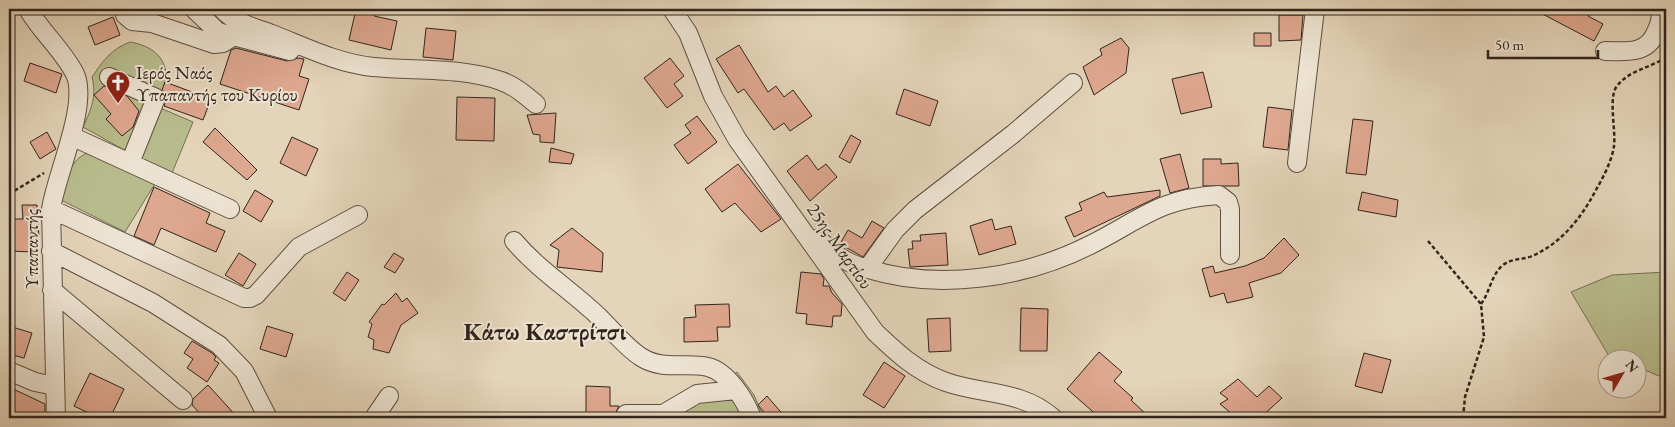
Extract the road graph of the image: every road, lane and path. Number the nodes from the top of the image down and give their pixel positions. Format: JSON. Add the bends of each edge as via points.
{"nodes":[{"id":1,"x":28,"y":9,"type":"edge"},
{"id":2,"x":128,"y":9,"type":"edge"},
{"id":3,"x":194,"y":9,"type":"edge"},
{"id":4,"x":222,"y":9,"type":"edge"},
{"id":5,"x":672,"y":9,"type":"edge"},
{"id":6,"x":1314,"y":9,"type":"edge"},
{"id":7,"x":1660,"y":9,"type":"edge"},
{"id":8,"x":234,"y":36,"type":"junction"},
{"id":9,"x":1605,"y":51,"type":"dead end"},
{"id":10,"x":313,"y":52,"type":"junction"},
{"id":11,"x":1666,"y":57,"type":"edge"},
{"id":12,"x":109,"y":77,"type":"dead end"},
{"id":13,"x":1073,"y":83,"type":"dead end"},
{"id":14,"x":536,"y":104,"type":"dead end"},
{"id":15,"x":71,"y":136,"type":"junction"},
{"id":16,"x":64,"y":159,"type":"junction"},
{"id":17,"x":130,"y":163,"type":"junction"},
{"id":18,"x":1298,"y":163,"type":"dead end"},
{"id":19,"x":9,"y":194,"type":"edge"},
{"id":20,"x":51,"y":209,"type":"junction"},
{"id":21,"x":230,"y":210,"type":"dead end"},
{"id":22,"x":358,"y":215,"type":"dead end"},
{"id":23,"x":810,"y":240,"type":"junction"},
{"id":24,"x":514,"y":241,"type":"dead end"},
{"id":25,"x":1428,"y":241,"type":"dead end"},
{"id":26,"x":50,"y":251,"type":"junction"},
{"id":27,"x":1230,"y":255,"type":"dead end"},
{"id":28,"x":867,"y":269,"type":"junction"},
{"id":29,"x":52,"y":290,"type":"junction"},
{"id":30,"x":1481,"y":304,"type":"junction"},
{"id":31,"x":9,"y":371,"type":"edge"},
{"id":32,"x":55,"y":386,"type":"junction"},
{"id":33,"x":736,"y":390,"type":"junction"},
{"id":34,"x":388,"y":396,"type":"dead end"},
{"id":35,"x":183,"y":400,"type":"dead end"},
{"id":36,"x":626,"y":414,"type":"dead end"},
{"id":37,"x":56,"y":418,"type":"edge"},
{"id":38,"x":268,"y":418,"type":"edge"},
{"id":39,"x":374,"y":418,"type":"edge"},
{"id":40,"x":752,"y":418,"type":"edge"},
{"id":41,"x":1053,"y":418,"type":"edge"},
{"id":42,"x":1463,"y":418,"type":"edge"}],
"edges":[{"from":1,"to":15,"type":"street","name":"Υπαπαντής","via":[[71,67],[78,82],[78,102]]},
{"from":2,"to":8,"type":"street","via":[[125,15],[132,21],[152,23],[214,44]]},
{"from":3,"to":8,"type":"street","via":[[218,32]]},
{"from":4,"to":10,"type":"street","via":[[239,21]]},
{"from":5,"to":23,"type":"street","name":"25ης Μαρτίου","via":[[688,33],[713,96],[737,139]]},
{"from":6,"to":18,"type":"street"},
{"from":7,"to":9,"type":"street","via":[[1660,22],[1649,45],[1638,50]]},
{"from":8,"to":10,"type":"street","via":[[308,56]]},
{"from":10,"to":14,"type":"street","via":[[372,66],[493,79],[513,86]]},
{"from":11,"to":30,"type":"path","via":[[1630,75],[1617,86],[1612,97],[1615,124],[1611,155],[1597,189],[1573,226],[1530,257],[1504,264]]},
{"from":12,"to":17,"type":"street","via":[[156,98]]},
{"from":13,"to":28,"type":"street","via":[[915,210],[895,230]]},
{"from":15,"to":16,"type":"street","name":"Υπαπαντής"},
{"from":15,"to":17,"type":"street"},
{"from":16,"to":19,"type":"path"},
{"from":16,"to":20,"type":"street","name":"Υπαπαντής"},
{"from":17,"to":21,"type":"street"},
{"from":20,"to":22,"type":"street","via":[[244,298],[250,298],[299,247]]},
{"from":20,"to":26,"type":"street","name":"Υπαπαντής"},
{"from":23,"to":28,"type":"street","via":[[816,239],[837,255]]},
{"from":23,"to":41,"type":"street","name":"25ης Μαρτίου","via":[[875,332],[899,356],[947,382],[1019,397],[1040,407]]},
{"from":24,"to":33,"type":"street","via":[[532,261],[588,307],[642,358],[665,366],[707,367],[720,374]]},
{"from":25,"to":30,"type":"path"},
{"from":26,"to":29,"type":"street","name":"Υπαπαντής"},
{"from":26,"to":38,"type":"street","via":[[154,303],[219,345],[244,372]]},
{"from":27,"to":28,"type":"street","via":[[1230,209],[1220,195],[1174,201],[1067,255],[996,277],[974,280],[919,277]]},
{"from":29,"to":32,"type":"street","name":"Υπαπαντής"},
{"from":29,"to":35,"type":"street"},
{"from":30,"to":42,"type":"path","via":[[1484,337],[1465,397]]},
{"from":31,"to":32,"type":"street"},
{"from":32,"to":37,"type":"street","name":"Υπαπαντής"},
{"from":33,"to":36,"type":"street","via":[[697,394],[663,414]]},
{"from":33,"to":40,"type":"street"},
{"from":34,"to":39,"type":"street"}]}
